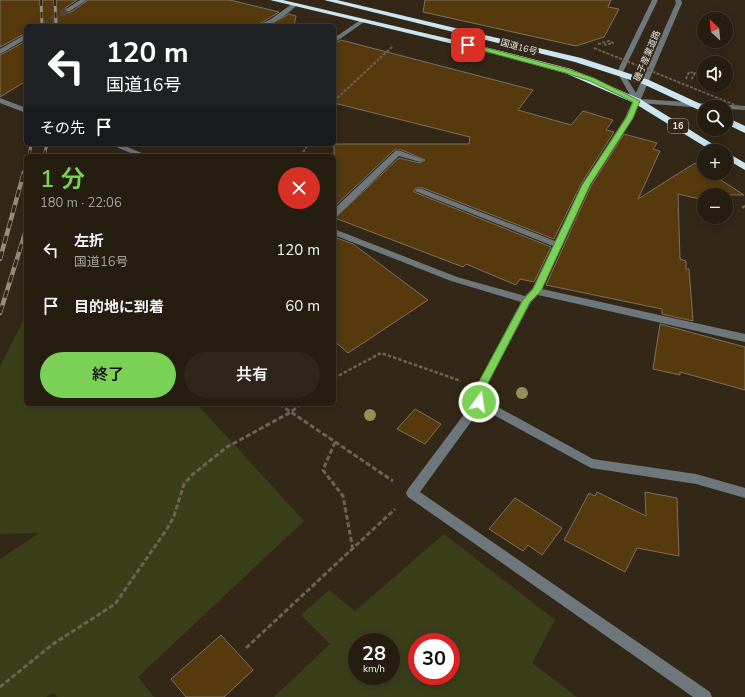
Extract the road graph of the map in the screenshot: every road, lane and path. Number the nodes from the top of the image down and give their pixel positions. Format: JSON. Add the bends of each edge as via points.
{"nodes":[{"id":1,"x":84,"y":0,"type":"edge"},
{"id":2,"x":274,"y":0,"type":"edge"},
{"id":3,"x":328,"y":0,"type":"edge"},
{"id":4,"x":655,"y":0,"type":"edge"},
{"id":5,"x":678,"y":0,"type":"edge"},
{"id":6,"x":294,"y":5,"type":"junction"},
{"id":7,"x":68,"y":10,"type":"tunnel mouth"},
{"id":8,"x":364,"y":20,"type":"junction"},
{"id":9,"x":264,"y":24,"type":"edge"},
{"id":10,"x":24,"y":37,"type":"edge"},
{"id":11,"x":336,"y":40,"type":"edge"},
{"id":12,"x":396,"y":44,"type":"dead end"},
{"id":13,"x":594,"y":48,"type":"dead end"},
{"id":14,"x":0,"y":52,"type":"edge"},
{"id":15,"x":620,"y":72,"type":"junction"},
{"id":16,"x":684,"y":81,"type":"dead end"},
{"id":17,"x":646,"y":82,"type":"junction"},
{"id":18,"x":688,"y":85,"type":"junction"},
{"id":19,"x":336,"y":99,"type":"edge"},
{"id":20,"x":0,"y":100,"type":"edge"},
{"id":21,"x":637,"y":101,"type":"junction"},
{"id":22,"x":697,"y":106,"type":"edge"},
{"id":23,"x":697,"y":107,"type":"edge"},
{"id":24,"x":733,"y":108,"type":"edge"},
{"id":25,"x":745,"y":109,"type":"edge"},
{"id":26,"x":24,"y":110,"type":"edge"},
{"id":27,"x":733,"y":124,"type":"edge"},
{"id":28,"x":745,"y":130,"type":"edge"},
{"id":29,"x":708,"y":144,"type":"edge"},
{"id":30,"x":118,"y":146,"type":"edge"},
{"id":31,"x":140,"y":154,"type":"edge"},
{"id":32,"x":733,"y":159,"type":"edge"},
{"id":33,"x":420,"y":160,"type":"dead end"},
{"id":34,"x":745,"y":167,"type":"edge"},
{"id":35,"x":420,"y":191,"type":"dead end"},
{"id":36,"x":336,"y":212,"type":"edge"},
{"id":37,"x":336,"y":233,"type":"edge"},
{"id":38,"x":558,"y":245,"type":"junction"},
{"id":39,"x":536,"y":291,"type":"junction"},
{"id":40,"x":527,"y":300,"type":"junction"},
{"id":41,"x":745,"y":338,"type":"edge"},
{"id":42,"x":336,"y":377,"type":"edge"},
{"id":43,"x":481,"y":387,"type":"junction"},
{"id":44,"x":479,"y":402,"type":"junction"},
{"id":45,"x":282,"y":406,"type":"edge"},
{"id":46,"x":298,"y":406,"type":"edge"},
{"id":47,"x":291,"y":412,"type":"junction"},
{"id":48,"x":335,"y":442,"type":"junction"},
{"id":49,"x":412,"y":493,"type":"junction"},
{"id":50,"x":745,"y":493,"type":"edge"},
{"id":51,"x":353,"y":550,"type":"junction"},
{"id":52,"x":246,"y":648,"type":"dead end"},
{"id":53,"x":0,"y":687,"type":"edge"},
{"id":54,"x":705,"y":697,"type":"edge"}],
"edges":[{"from":1,"to":7,"type":"street"},
{"from":2,"to":6,"type":"highway","name":"国道16号","number":"16"},
{"from":3,"to":15,"type":"highway","name":"国道16号"},
{"from":4,"to":15,"type":"street","name":"磯子産業道路"},
{"from":5,"to":17,"type":"street","name":"磯子産業道路","via":[[679,3]]},
{"from":6,"to":8,"type":"highway","name":"国道16号","number":"16"},
{"from":6,"to":9,"type":"street"},
{"from":8,"to":11,"type":"street"},
{"from":8,"to":21,"type":"highway","name":"国道16号","number":"16","via":[[568,71]]},
{"from":10,"to":14,"type":"street"},
{"from":12,"to":19,"type":"path"},
{"from":13,"to":18,"type":"path","bridge":true},
{"from":15,"to":17,"type":"highway","name":"国道16号"},
{"from":15,"to":21,"type":"street","name":"磯子産業道路"},
{"from":16,"to":18,"type":"path","via":[[689,72],[695,73]]},
{"from":17,"to":21,"type":"street","name":"磯子産業道路"},
{"from":17,"to":22,"type":"highway","name":"国道16号"},
{"from":18,"to":25,"type":"path","bridge":true},
{"from":20,"to":26,"type":"street"},
{"from":21,"to":23,"type":"street"},
{"from":21,"to":29,"type":"highway","name":"国道16号","number":"16"},
{"from":21,"to":38,"type":"street","via":[[586,185]]},
{"from":24,"to":25,"type":"street"},
{"from":27,"to":28,"type":"highway"},
{"from":30,"to":31,"type":"street"},
{"from":32,"to":34,"type":"highway"},
{"from":33,"to":36,"type":"street","via":[[398,153]]},
{"from":35,"to":38,"type":"street"},
{"from":37,"to":40,"type":"street","via":[[454,279]]},
{"from":38,"to":39,"type":"street"},
{"from":39,"to":40,"type":"street"},
{"from":39,"to":41,"type":"street"},
{"from":40,"to":43,"type":"street"},
{"from":42,"to":43,"type":"path","via":[[380,353]]},
{"from":43,"to":44,"type":"street"},
{"from":44,"to":49,"type":"street"},
{"from":44,"to":50,"type":"street","via":[[591,463],[696,480]]},
{"from":45,"to":47,"type":"path"},
{"from":46,"to":47,"type":"path"},
{"from":47,"to":48,"type":"path"},
{"from":47,"to":53,"type":"path","via":[[228,447],[192,474],[184,484],[167,529],[115,604],[53,644]]},
{"from":48,"to":49,"type":"path"},
{"from":48,"to":51,"type":"path","via":[[323,470],[343,496]]},
{"from":49,"to":51,"type":"path"},
{"from":49,"to":54,"type":"street"},
{"from":51,"to":52,"type":"path"}]}
